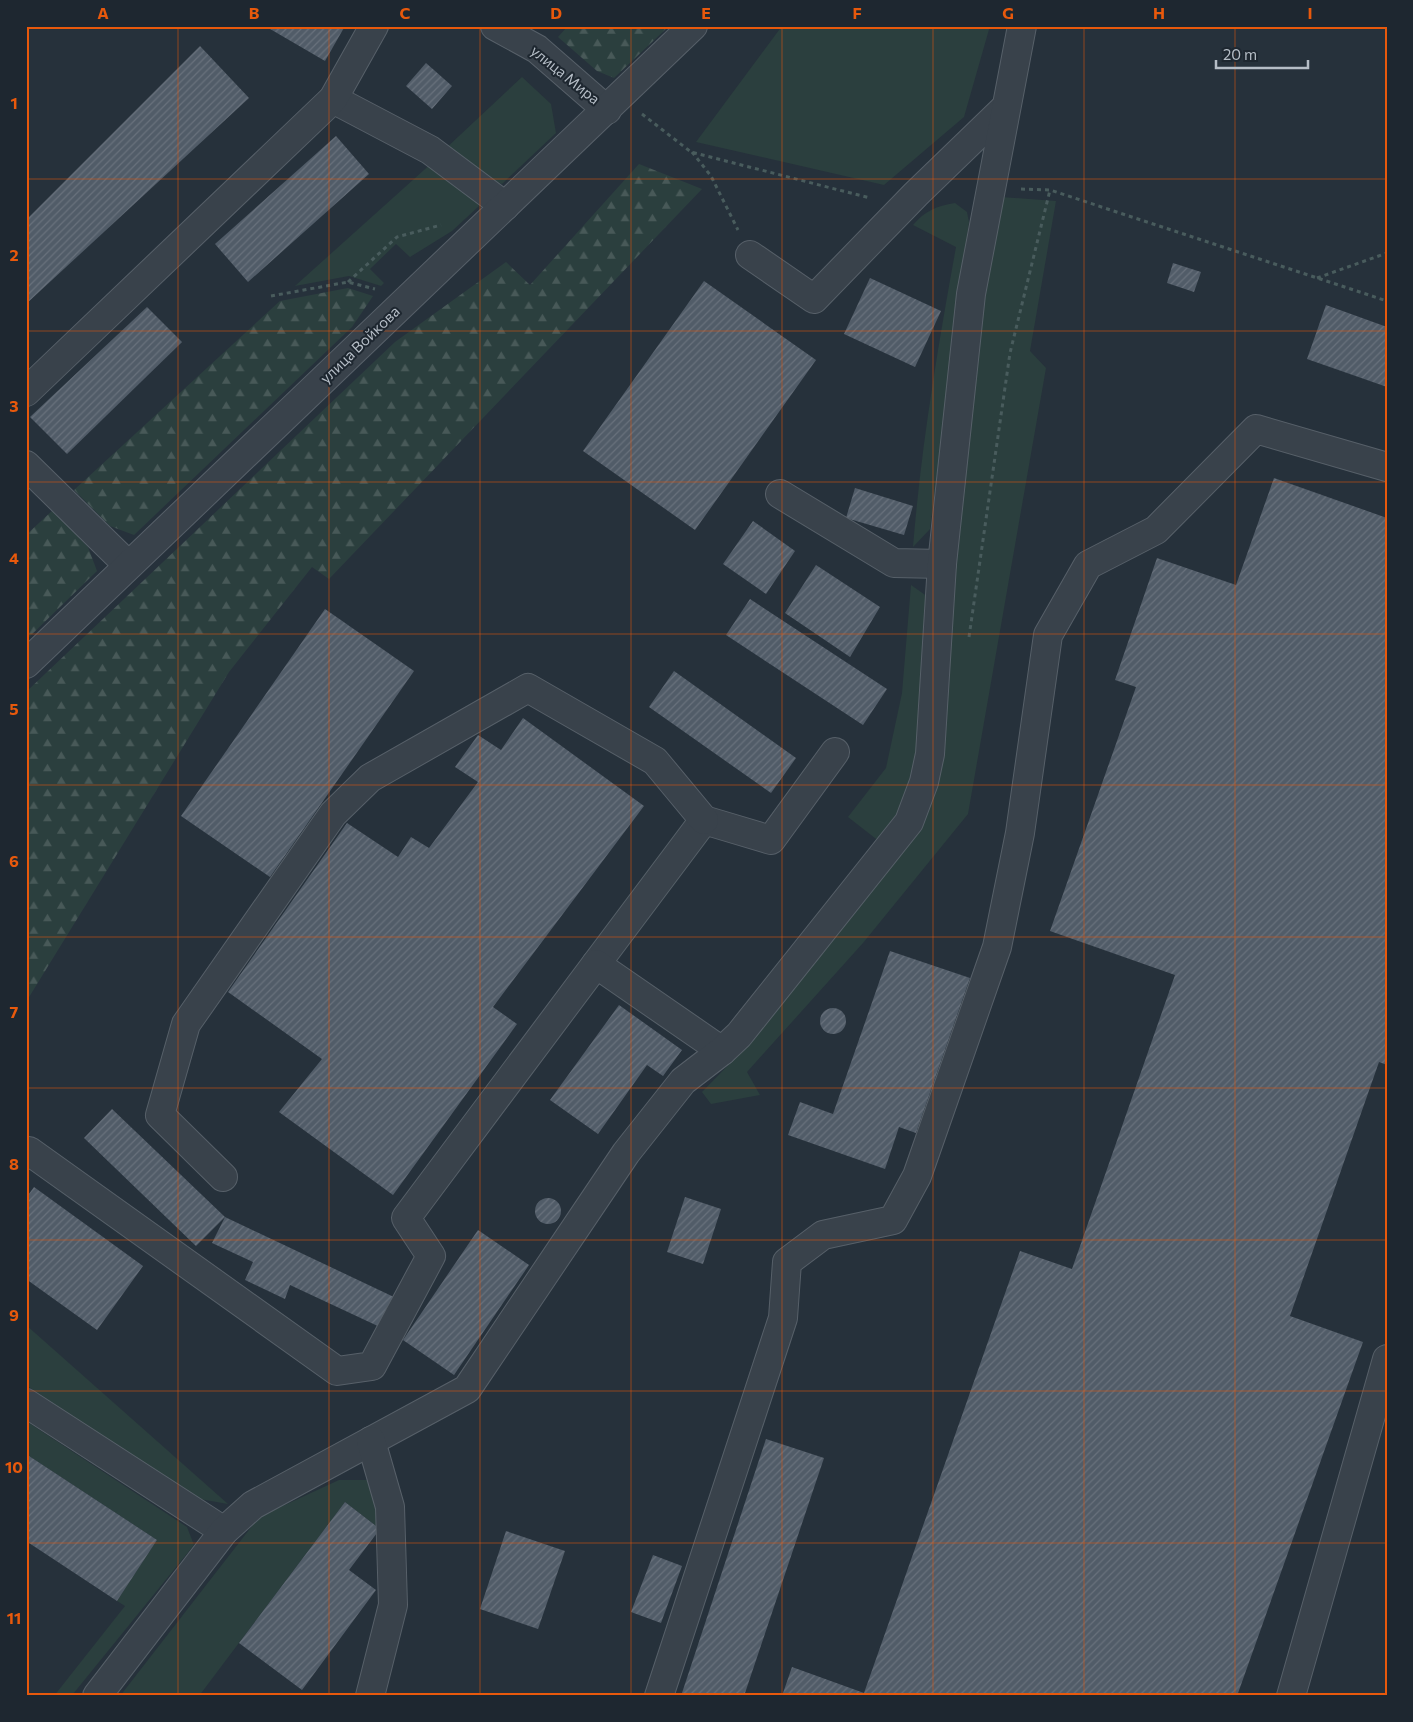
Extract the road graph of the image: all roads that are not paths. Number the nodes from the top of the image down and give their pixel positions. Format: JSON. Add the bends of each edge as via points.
{"nodes":[{"id":1,"x":374,"y":26,"type":"edge"},
{"id":2,"x":495,"y":26,"type":"edge"},
{"id":3,"x":693,"y":26,"type":"edge"},
{"id":4,"x":1022,"y":26,"type":"edge"},
{"id":5,"x":333,"y":99,"type":"junction"},
{"id":6,"x":1005,"y":108,"type":"junction"},
{"id":7,"x":607,"y":110,"type":"junction"},
{"id":8,"x":506,"y":206,"type":"junction"},
{"id":9,"x":750,"y":255,"type":"road end"},
{"id":10,"x":26,"y":392,"type":"edge"},
{"id":11,"x":26,"y":465,"type":"edge"},
{"id":12,"x":1387,"y":467,"type":"edge"},
{"id":13,"x":780,"y":494,"type":"dead end"},
{"id":14,"x":942,"y":564,"type":"junction"},
{"id":15,"x":128,"y":565,"type":"junction"},
{"id":16,"x":26,"y":664,"type":"edge"},
{"id":17,"x":835,"y":752,"type":"dead end"},
{"id":18,"x":704,"y":820,"type":"junction"},
{"id":19,"x":596,"y":964,"type":"junction"},
{"id":20,"x":722,"y":1051,"type":"junction"},
{"id":21,"x":26,"y":1155,"type":"edge"},
{"id":22,"x":223,"y":1177,"type":"dead end"},
{"id":23,"x":1387,"y":1359,"type":"edge"},
{"id":24,"x":26,"y":1404,"type":"edge"},
{"id":25,"x":371,"y":1441,"type":"junction"},
{"id":26,"x":224,"y":1532,"type":"junction"},
{"id":27,"x":97,"y":1696,"type":"edge"},
{"id":28,"x":370,"y":1696,"type":"edge"},
{"id":29,"x":659,"y":1696,"type":"edge"},
{"id":30,"x":1291,"y":1696,"type":"edge"}],
"edges":[{"from":1,"to":5,"type":"street"},
{"from":2,"to":7,"type":"street","name":"улица Мира","via":[[537,50]]},
{"from":3,"to":7,"type":"street","name":"улица Войкова"},
{"from":4,"to":6,"type":"street"},
{"from":5,"to":8,"type":"street","via":[[430,150]]},
{"from":5,"to":10,"type":"street"},
{"from":6,"to":9,"type":"street","via":[[814,299]]},
{"from":6,"to":14,"type":"street","via":[[971,294]]},
{"from":7,"to":8,"type":"street","name":"улица Войкова"},
{"from":8,"to":15,"type":"street","name":"улица Войкова"},
{"from":11,"to":15,"type":"street"},
{"from":12,"to":29,"type":"street","via":[[1256,429],[1156,530],[1088,565],[1048,634],[1020,833],[997,947],[917,1176],[893,1220],[824,1235],[787,1262],[783,1318]]},
{"from":13,"to":14,"type":"street","via":[[894,563]]},
{"from":14,"to":20,"type":"street","via":[[930,754],[924,782],[909,822],[739,1035]]},
{"from":15,"to":16,"type":"street","name":"улица Войкова"},
{"from":17,"to":18,"type":"street","via":[[771,840]]},
{"from":18,"to":19,"type":"street"},
{"from":18,"to":22,"type":"street","via":[[655,761],[528,688],[370,778],[333,814],[186,1024],[160,1115]]},
{"from":19,"to":20,"type":"street"},
{"from":19,"to":21,"type":"street","via":[[406,1218],[431,1256],[372,1366],[337,1371],[29,1151]]},
{"from":20,"to":25,"type":"street","via":[[683,1081],[626,1153],[466,1390]]},
{"from":23,"to":30,"type":"street"},
{"from":24,"to":26,"type":"street"},
{"from":25,"to":26,"type":"street","via":[[253,1505]]},
{"from":25,"to":28,"type":"street","via":[[390,1507],[393,1605]]},
{"from":26,"to":27,"type":"street"}]}
